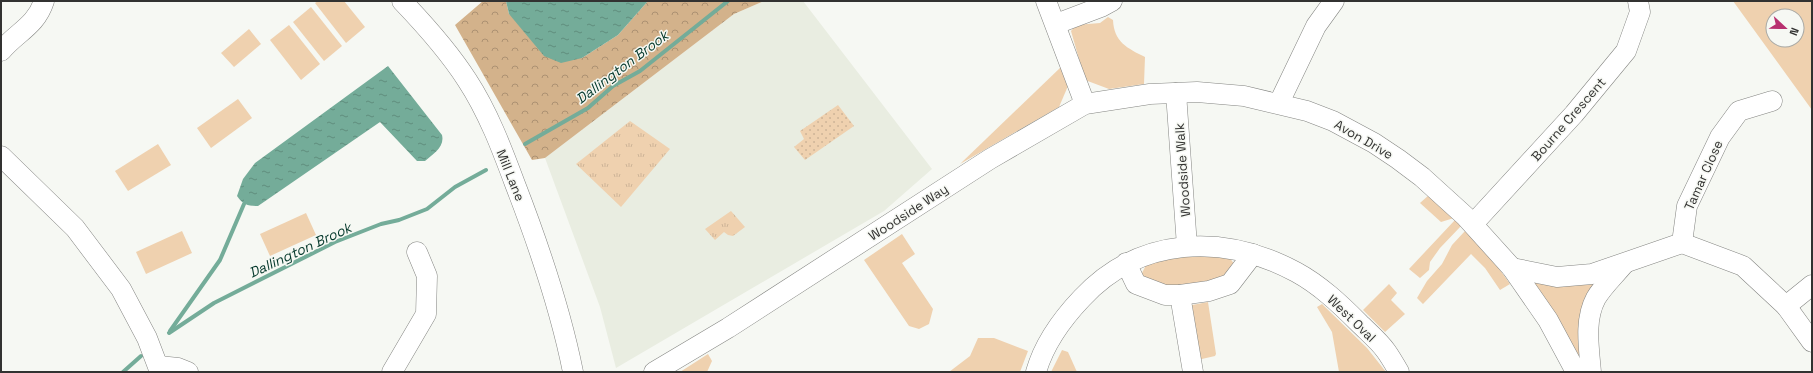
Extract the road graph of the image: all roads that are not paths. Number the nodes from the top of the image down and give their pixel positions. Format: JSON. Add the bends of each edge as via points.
{"nodes":[{"id":1,"x":44,"y":1,"type":"edge"},
{"id":2,"x":402,"y":1,"type":"edge"},
{"id":3,"x":1046,"y":1,"type":"edge"},
{"id":4,"x":1112,"y":1,"type":"edge"},
{"id":5,"x":1334,"y":1,"type":"edge"},
{"id":6,"x":1638,"y":1,"type":"edge"},
{"id":7,"x":1056,"y":24,"type":"junction"},
{"id":8,"x":1,"y":50,"type":"edge"},
{"id":9,"x":1176,"y":94,"type":"junction"},
{"id":10,"x":1772,"y":101,"type":"dead end"},
{"id":11,"x":1279,"y":103,"type":"junction"},
{"id":12,"x":1085,"y":104,"type":"junction"},
{"id":13,"x":1,"y":156,"type":"edge"},
{"id":14,"x":1473,"y":224,"type":"junction"},
{"id":15,"x":1682,"y":243,"type":"junction"},
{"id":16,"x":1187,"y":246,"type":"junction"},
{"id":17,"x":417,"y":252,"type":"dead end"},
{"id":18,"x":1253,"y":254,"type":"junction"},
{"id":19,"x":1126,"y":263,"type":"junction"},
{"id":20,"x":1624,"y":264,"type":"junction"},
{"id":21,"x":1512,"y":268,"type":"junction"},
{"id":22,"x":1812,"y":285,"type":"edge"},
{"id":23,"x":1180,"y":295,"type":"junction"},
{"id":24,"x":1786,"y":306,"type":"junction"},
{"id":25,"x":1812,"y":342,"type":"edge"},
{"id":26,"x":156,"y":370,"type":"edge"},
{"id":27,"x":188,"y":372,"type":"edge"},
{"id":28,"x":392,"y":372,"type":"edge"},
{"id":29,"x":573,"y":372,"type":"edge"},
{"id":30,"x":654,"y":372,"type":"edge"},
{"id":31,"x":1036,"y":372,"type":"edge"},
{"id":32,"x":1193,"y":372,"type":"edge"},
{"id":33,"x":1399,"y":372,"type":"edge"},
{"id":34,"x":1576,"y":372,"type":"edge"},
{"id":35,"x":1592,"y":372,"type":"edge"}],
"edges":[{"from":1,"to":8,"type":"street","via":[[33,23]]},
{"from":2,"to":29,"type":"street","name":"Mill Lane","via":[[467,80],[486,115],[540,248],[564,330]]},
{"from":3,"to":7,"type":"street"},
{"from":4,"to":7,"type":"street"},
{"from":5,"to":11,"type":"street","via":[[1316,26]]},
{"from":6,"to":14,"type":"street","name":"Bourne Crescent","via":[[1640,12],[1626,51],[1574,114]]},
{"from":7,"to":12,"type":"street"},
{"from":9,"to":11,"type":"street","name":"Avon Drive","via":[[1197,92],[1244,96]]},
{"from":9,"to":12,"type":"street","name":"Woodside Way","via":[[1150,94]]},
{"from":9,"to":16,"type":"street","name":"Woodside Walk"},
{"from":10,"to":15,"type":"street","name":"Tamar Close","via":[[1739,112],[1720,136],[1687,206]]},
{"from":11,"to":14,"type":"street","name":"Avon Drive","via":[[1333,121],[1374,143],[1422,177]]},
{"from":12,"to":30,"type":"street","name":"Woodside Way","via":[[990,159],[728,328]]},
{"from":13,"to":26,"type":"street","via":[[75,228],[121,289],[148,338]]},
{"from":14,"to":21,"type":"street","name":"Avon Drive"},
{"from":15,"to":20,"type":"street"},
{"from":15,"to":24,"type":"street","via":[[1744,266]]},
{"from":16,"to":18,"type":"street","name":"West Oval","via":[[1225,246]]},
{"from":16,"to":19,"type":"street","name":"West Oval","via":[[1150,254]]},
{"from":17,"to":28,"type":"street","via":[[427,276],[426,314]]},
{"from":18,"to":23,"type":"street","via":[[1230,284],[1209,292]]},
{"from":18,"to":33,"type":"street","name":"West Oval","via":[[1296,272],[1333,296],[1386,350]]},
{"from":19,"to":23,"type":"street","via":[[1136,284],[1166,294]]},
{"from":19,"to":31,"type":"street","name":"West Oval","via":[[1096,283],[1072,309],[1050,340]]},
{"from":20,"to":21,"type":"street","via":[[1592,274],[1557,277]]},
{"from":20,"to":35,"type":"street","via":[[1596,298],[1590,317],[1588,337]]},
{"from":21,"to":34,"type":"street","name":"Avon Drive","via":[[1548,320]]},
{"from":22,"to":24,"type":"street"},
{"from":23,"to":32,"type":"street"},
{"from":24,"to":25,"type":"street"},
{"from":26,"to":27,"type":"street","via":[[178,368]]}]}
